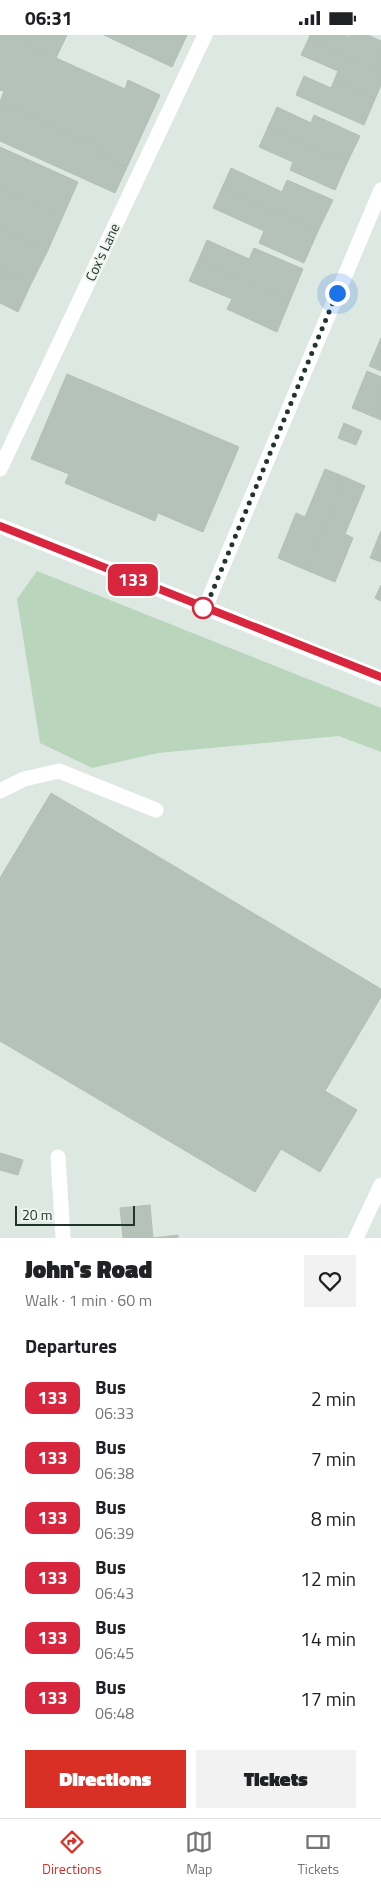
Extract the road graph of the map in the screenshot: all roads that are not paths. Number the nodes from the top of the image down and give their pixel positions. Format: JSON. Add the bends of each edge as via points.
{"nodes":[{"id":1,"x":205,"y":35,"type":"edge"},
{"id":2,"x":381,"y":190,"type":"edge"},
{"id":3,"x":0,"y":469,"type":"edge"},
{"id":4,"x":0,"y":526,"type":"edge"},
{"id":5,"x":205,"y":609,"type":"junction"},
{"id":6,"x":381,"y":677,"type":"edge"},
{"id":7,"x":0,"y":791,"type":"edge"},
{"id":8,"x":156,"y":811,"type":"dead end"},
{"id":9,"x":58,"y":1157,"type":"dead end"},
{"id":10,"x":381,"y":1185,"type":"edge"},
{"id":11,"x":62,"y":1238,"type":"edge"},
{"id":12,"x":356,"y":1238,"type":"edge"}],
"edges":[{"from":1,"to":3,"type":"street","name":"Cox's Lane"},
{"from":2,"to":5,"type":"street"},
{"from":4,"to":5,"type":"street"},
{"from":5,"to":6,"type":"street"},
{"from":7,"to":8,"type":"street","via":[[24,779],[58,771]]},
{"from":9,"to":11,"type":"street"},
{"from":10,"to":12,"type":"street"}]}
